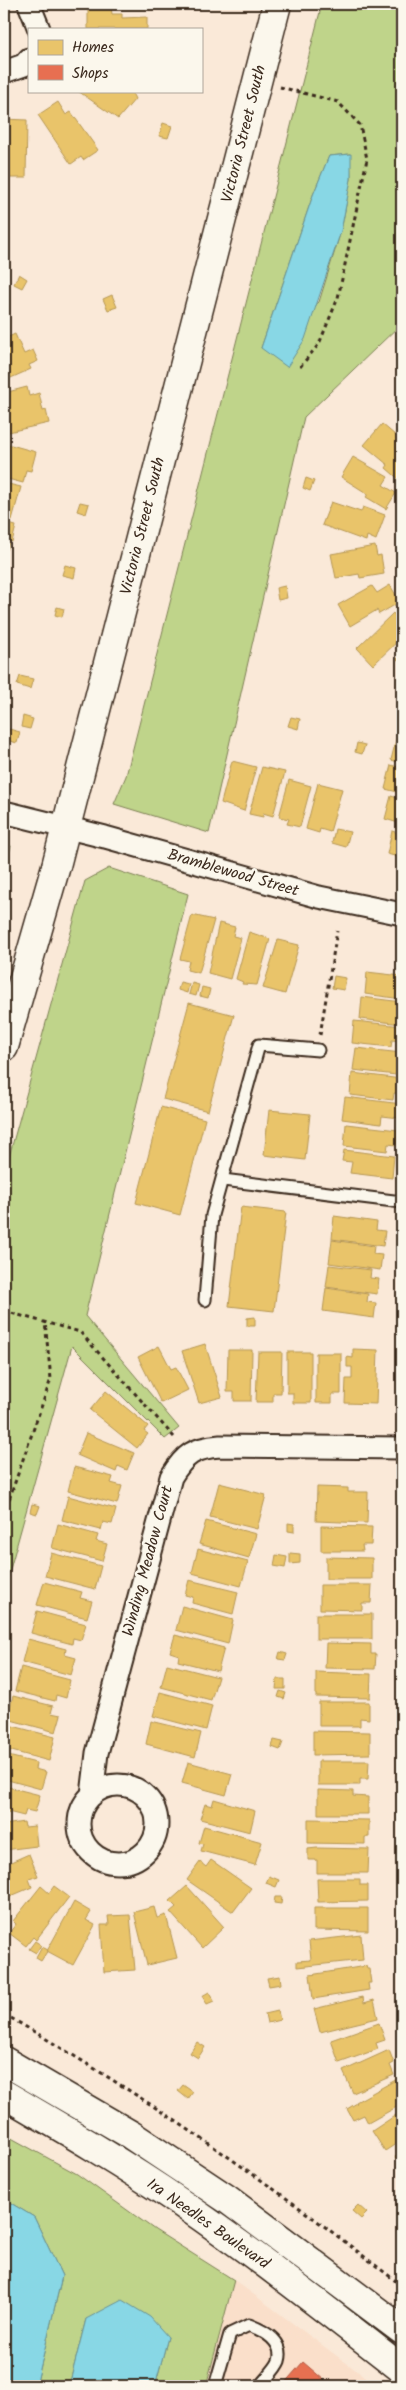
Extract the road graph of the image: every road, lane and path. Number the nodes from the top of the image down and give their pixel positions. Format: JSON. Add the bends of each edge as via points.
{"nodes":[{"id":1,"x":29,"y":4,"type":"edge"},
{"id":2,"x":276,"y":4,"type":"edge"},
{"id":3,"x":39,"y":28,"type":"edge"},
{"id":4,"x":28,"y":60,"type":"edge"},
{"id":5,"x":4,"y":72,"type":"edge"},
{"id":6,"x":257,"y":81,"type":"junction"},
{"id":7,"x":300,"y":367,"type":"dead end"},
{"id":8,"x":4,"y":812,"type":"edge"},
{"id":9,"x":64,"y":828,"type":"junction"},
{"id":10,"x":402,"y":914,"type":"edge"},
{"id":11,"x":337,"y":931,"type":"dead end"},
{"id":12,"x":4,"y":1047,"type":"edge"},
{"id":13,"x":318,"y":1050,"type":"joint"},
{"id":14,"x":223,"y":1180,"type":"junction"},
{"id":15,"x":402,"y":1202,"type":"edge"},
{"id":16,"x":205,"y":1300,"type":"dead end"},
{"id":17,"x":4,"y":1311,"type":"edge"},
{"id":18,"x":45,"y":1322,"type":"junction"},
{"id":19,"x":174,"y":1436,"type":"dead end"},
{"id":20,"x":402,"y":1448,"type":"edge"},
{"id":21,"x":4,"y":1514,"type":"edge"},
{"id":22,"x":92,"y":1795,"type":"dead end"},
{"id":23,"x":4,"y":2014,"type":"edge"},
{"id":24,"x":4,"y":2061,"type":"edge"},
{"id":25,"x":4,"y":2094,"type":"edge"},
{"id":26,"x":402,"y":2286,"type":"edge"},
{"id":27,"x":402,"y":2330,"type":"edge"},
{"id":28,"x":402,"y":2369,"type":"edge"},
{"id":29,"x":215,"y":2386,"type":"edge"},
{"id":30,"x":260,"y":2386,"type":"edge"}],
"edges":[{"from":1,"to":3,"type":"street"},
{"from":2,"to":6,"type":"main road","name":"Victoria Street South"},
{"from":4,"to":5,"type":"street","via":[[24,65]]},
{"from":6,"to":7,"type":"path","via":[[338,102],[360,125],[367,159],[338,298],[319,344]]},
{"from":6,"to":9,"type":"main road","name":"Victoria Street South"},
{"from":8,"to":9,"type":"street","name":"Bramblewood Street"},
{"from":9,"to":10,"type":"street","name":"Bramblewood Street","via":[[319,897]]},
{"from":9,"to":12,"type":"main road","name":"Victoria Street South"},
{"from":11,"to":13,"type":"path"},
{"from":13,"to":14,"type":"lane","via":[[259,1045]]},
{"from":14,"to":15,"type":"lane"},
{"from":14,"to":16,"type":"lane","via":[[212,1215]]},
{"from":17,"to":18,"type":"path"},
{"from":18,"to":19,"type":"path","via":[[80,1332]]},
{"from":18,"to":21,"type":"path","via":[[52,1379]]},
{"from":20,"to":22,"type":"street","name":"Winding Meadow Court","via":[[220,1446],[189,1453],[179,1464],[171,1477],[97,1753]]},
{"from":23,"to":26,"type":"path","via":[[119,2083],[272,2185]]},
{"from":24,"to":27,"type":"main road","name":"Ira Needles Boulevard","via":[[131,2135],[227,2199]]},
{"from":25,"to":28,"type":"main road","name":"Ira Needles Boulevard","via":[[180,2202],[263,2261]]},
{"from":29,"to":30,"type":"lane","via":[[230,2334],[248,2325],[271,2336],[279,2348],[279,2360]]}]}
